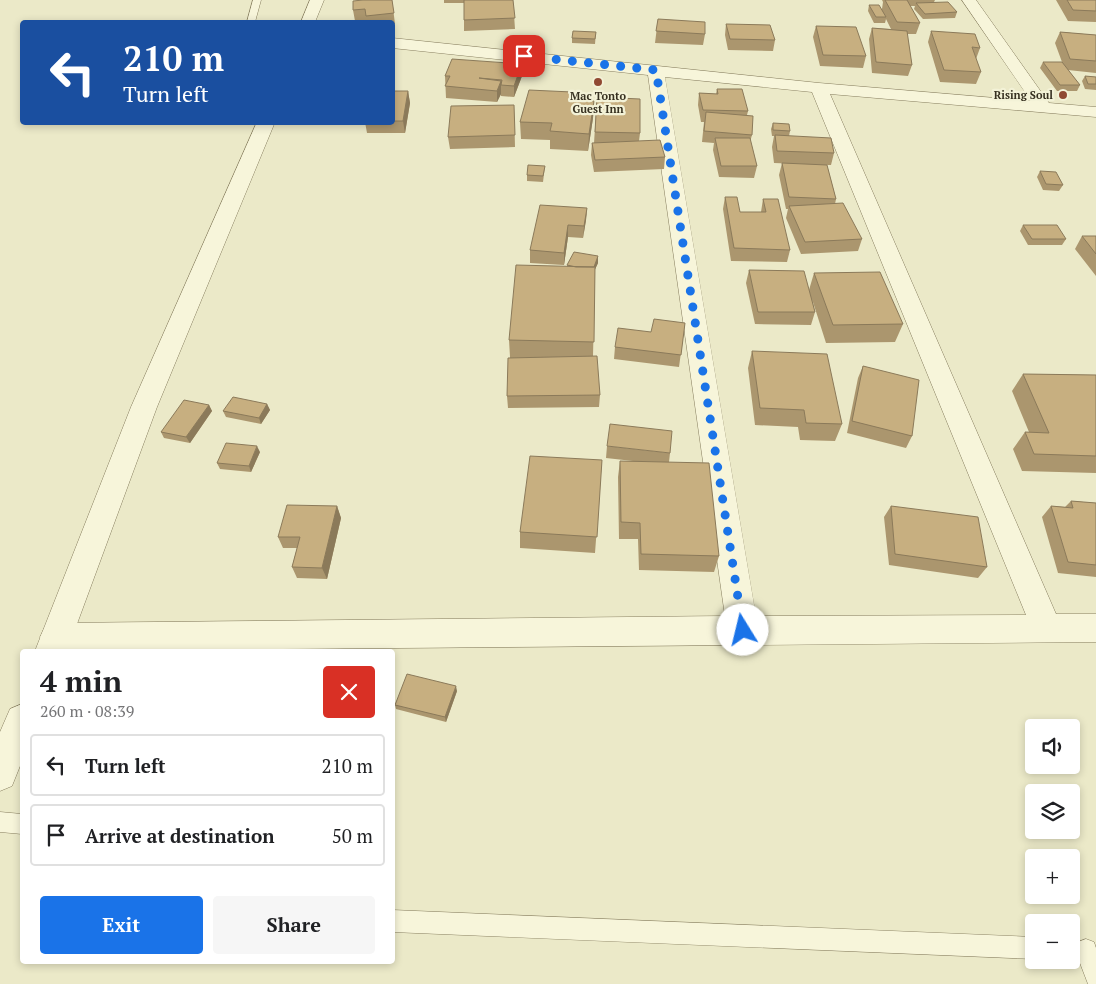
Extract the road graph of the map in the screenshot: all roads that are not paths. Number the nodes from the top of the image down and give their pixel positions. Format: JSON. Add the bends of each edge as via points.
{"nodes":[{"id":1,"x":257,"y":0,"type":"edge"},
{"id":2,"x":317,"y":0,"type":"edge"},
{"id":3,"x":969,"y":0,"type":"edge"},
{"id":4,"x":252,"y":20,"type":"edge"},
{"id":5,"x":309,"y":20,"type":"edge"},
{"id":6,"x":395,"y":43,"type":"edge"},
{"id":7,"x":656,"y":70,"type":"junction"},
{"id":8,"x":819,"y":88,"type":"junction"},
{"id":9,"x":1044,"y":108,"type":"junction"},
{"id":10,"x":1096,"y":112,"type":"edge"},
{"id":11,"x":265,"y":125,"type":"edge"},
{"id":12,"x":1096,"y":628,"type":"edge"},
{"id":13,"x":1047,"y":629,"type":"junction"},
{"id":14,"x":743,"y":630,"type":"junction"},
{"id":15,"x":54,"y":644,"type":"edge"},
{"id":16,"x":20,"y":725,"type":"edge"},
{"id":17,"x":0,"y":774,"type":"edge"},
{"id":18,"x":0,"y":822,"type":"edge"},
{"id":19,"x":20,"y":824,"type":"edge"},
{"id":20,"x":395,"y":921,"type":"edge"},
{"id":21,"x":1025,"y":948,"type":"edge"},
{"id":22,"x":1084,"y":950,"type":"edge"},
{"id":23,"x":1096,"y":976,"type":"edge"}],
"edges":[{"from":1,"to":4,"type":"lane"},
{"from":2,"to":5,"type":"street"},
{"from":3,"to":9,"type":"street"},
{"from":6,"to":7,"type":"street"},
{"from":7,"to":8,"type":"street"},
{"from":7,"to":14,"type":"street"},
{"from":8,"to":9,"type":"street"},
{"from":8,"to":13,"type":"street"},
{"from":9,"to":10,"type":"street"},
{"from":11,"to":15,"type":"street","via":[[144,407]]},
{"from":12,"to":13,"type":"street"},
{"from":13,"to":14,"type":"street"},
{"from":14,"to":15,"type":"street"},
{"from":16,"to":17,"type":"street"},
{"from":18,"to":19,"type":"lane"},
{"from":20,"to":21,"type":"lane"},
{"from":22,"to":23,"type":"lane"}]}
